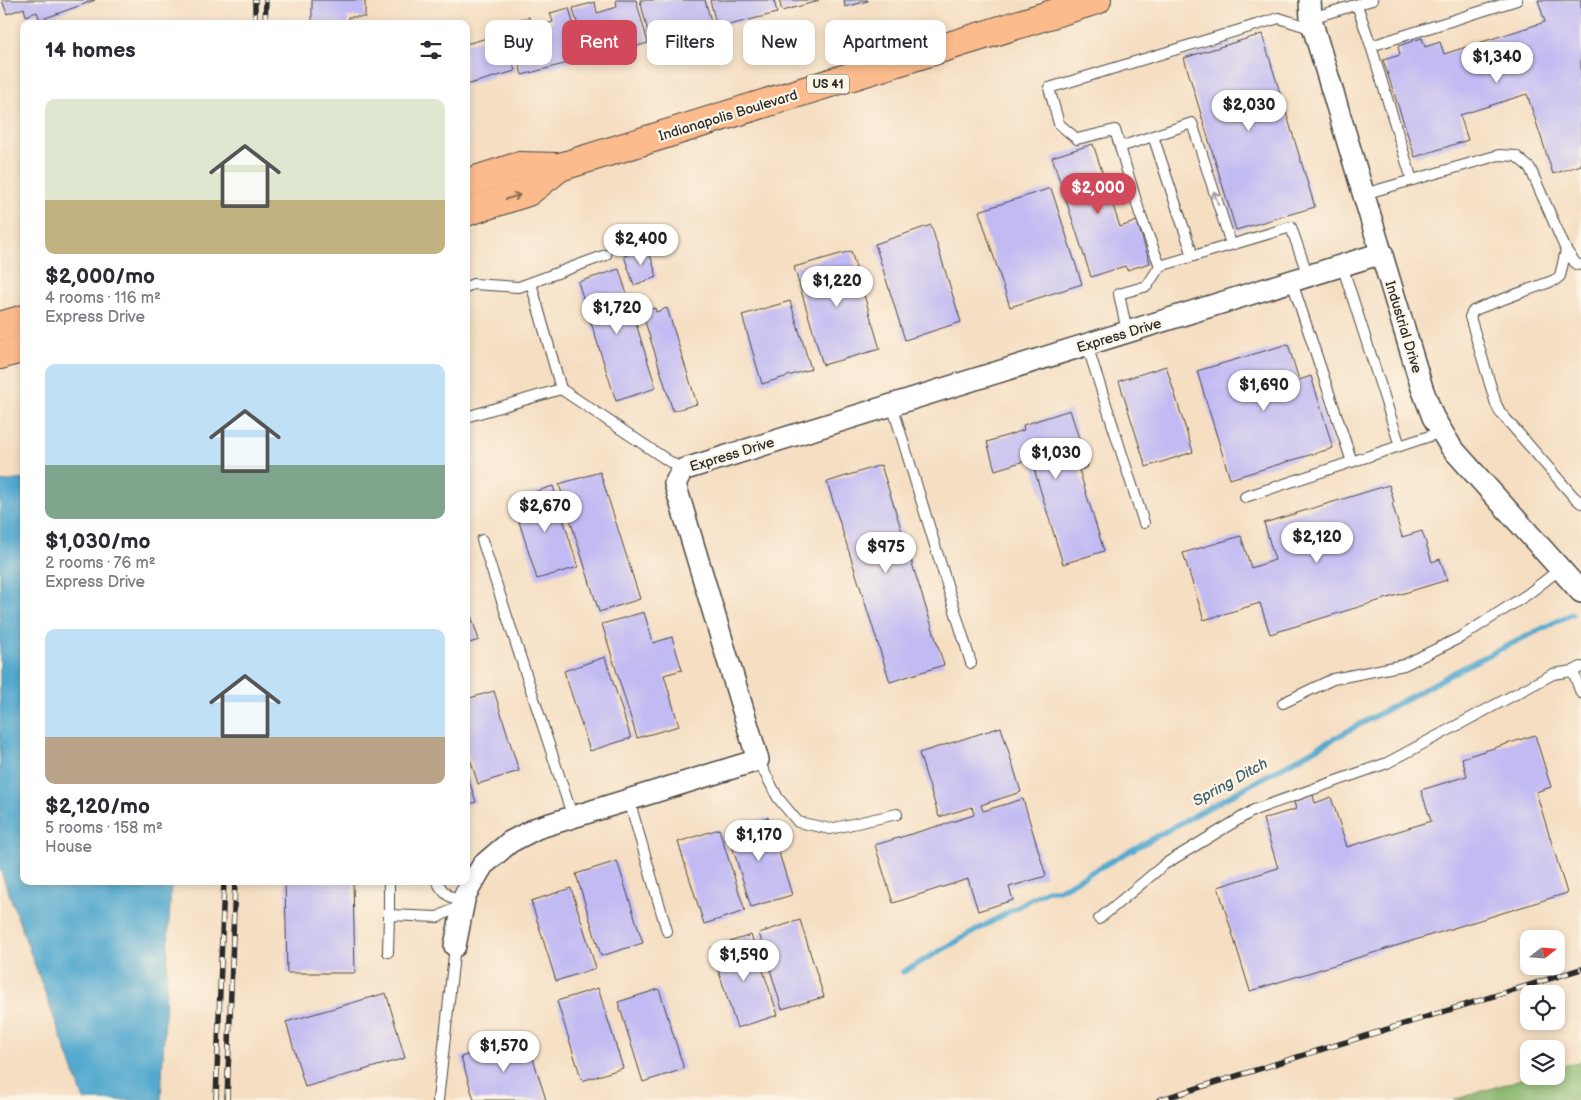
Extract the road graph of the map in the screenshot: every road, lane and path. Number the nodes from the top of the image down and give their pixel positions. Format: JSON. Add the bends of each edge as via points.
{"nodes":[{"id":1,"x":1096,"y":0,"type":"edge"},
{"id":2,"x":1294,"y":0,"type":"edge"},
{"id":3,"x":1372,"y":0,"type":"edge"},
{"id":4,"x":1517,"y":0,"type":"edge"},
{"id":5,"x":1357,"y":4,"type":"junction"},
{"id":6,"x":1312,"y":16,"type":"edge"},
{"id":7,"x":1371,"y":46,"type":"junction"},
{"id":8,"x":1153,"y":136,"type":"junction"},
{"id":9,"x":1120,"y":147,"type":"junction"},
{"id":10,"x":560,"y":168,"type":"junction"},
{"id":11,"x":1412,"y":180,"type":"junction"},
{"id":12,"x":470,"y":181,"type":"edge"},
{"id":13,"x":1364,"y":194,"type":"junction"},
{"id":14,"x":470,"y":211,"type":"edge"},
{"id":15,"x":1231,"y":244,"type":"junction"},
{"id":16,"x":1566,"y":250,"type":"junction"},
{"id":17,"x":1382,"y":253,"type":"junction"},
{"id":18,"x":606,"y":255,"type":"dead end"},
{"id":19,"x":1193,"y":256,"type":"junction"},
{"id":20,"x":1160,"y":266,"type":"junction"},
{"id":21,"x":1342,"y":266,"type":"junction"},
{"id":22,"x":1581,"y":266,"type":"edge"},
{"id":23,"x":1300,"y":279,"type":"junction"},
{"id":24,"x":531,"y":283,"type":"junction"},
{"id":25,"x":470,"y":285,"type":"edge"},
{"id":26,"x":20,"y":320,"type":"edge"},
{"id":27,"x":0,"y":326,"type":"edge"},
{"id":28,"x":1127,"y":332,"type":"junction"},
{"id":29,"x":1087,"y":344,"type":"junction"},
{"id":30,"x":20,"y":349,"type":"edge"},
{"id":31,"x":0,"y":356,"type":"edge"},
{"id":32,"x":561,"y":389,"type":"junction"},
{"id":33,"x":892,"y":405,"type":"junction"},
{"id":34,"x":470,"y":416,"type":"edge"},
{"id":35,"x":1442,"y":432,"type":"junction"},
{"id":36,"x":1400,"y":446,"type":"junction"},
{"id":37,"x":1352,"y":462,"type":"junction"},
{"id":38,"x":682,"y":470,"type":"junction"},
{"id":39,"x":1245,"y":497,"type":"dead end"},
{"id":40,"x":1581,"y":503,"type":"edge"},
{"id":41,"x":1144,"y":523,"type":"dead end"},
{"id":42,"x":482,"y":540,"type":"dead end"},
{"id":43,"x":1560,"y":569,"type":"junction"},
{"id":44,"x":1581,"y":592,"type":"edge"},
{"id":45,"x":971,"y":663,"type":"dead end"},
{"id":46,"x":1577,"y":669,"type":"edge"},
{"id":47,"x":1581,"y":693,"type":"edge"},
{"id":48,"x":1283,"y":703,"type":"dead end"},
{"id":49,"x":758,"y":760,"type":"junction"},
{"id":50,"x":629,"y":800,"type":"junction"},
{"id":51,"x":897,"y":814,"type":"dead end"},
{"id":52,"x":572,"y":818,"type":"junction"},
{"id":53,"x":388,"y":885,"type":"edge"},
{"id":54,"x":440,"y":885,"type":"edge"},
{"id":55,"x":464,"y":904,"type":"junction"},
{"id":56,"x":389,"y":915,"type":"junction"},
{"id":57,"x":1099,"y":919,"type":"dead end"},
{"id":58,"x":667,"y":931,"type":"dead end"},
{"id":59,"x":455,"y":946,"type":"joint"},
{"id":60,"x":388,"y":952,"type":"dead end"},
{"id":61,"x":438,"y":1100,"type":"edge"}],
"edges":[{"from":1,"to":10,"type":"highway","name":"Indianapolis Boulevard","number":"US 41"},
{"from":2,"to":6,"type":"street","name":"Industrial Drive"},
{"from":3,"to":5,"type":"lane"},
{"from":4,"to":7,"type":"lane"},
{"from":5,"to":6,"type":"lane"},
{"from":5,"to":7,"type":"lane"},
{"from":6,"to":9,"type":"lane","via":[[1279,18],[1049,88],[1058,124],[1077,139],[1115,130]]},
{"from":6,"to":13,"type":"street","name":"Industrial Drive"},
{"from":7,"to":11,"type":"lane"},
{"from":8,"to":9,"type":"lane"},
{"from":15,"to":8,"type":"lane","one_way":true,"via":[[1192,123]]},
{"from":8,"to":19,"type":"lane"},
{"from":9,"to":20,"type":"lane"},
{"from":10,"to":12,"type":"highway","name":"Indianapolis Boulevard","number":"US 41","via":[[519,166]]},
{"from":14,"to":10,"type":"highway","name":"Indianapolis Boulevard","number":"US 41","one_way":true,"via":[[528,192]]},
{"from":11,"to":13,"type":"lane"},
{"from":11,"to":16,"type":"lane","via":[[1499,155],[1516,156],[1530,168]]},
{"from":13,"to":17,"type":"street","name":"Industrial Drive"},
{"from":15,"to":19,"type":"lane"},
{"from":15,"to":23,"type":"lane","via":[[1291,227]]},
{"from":16,"to":22,"type":"lane"},
{"from":16,"to":40,"type":"lane","via":[[1560,276],[1555,280],[1482,307],[1473,311],[1470,317],[1500,412]]},
{"from":17,"to":21,"type":"street","name":"Express Drive"},
{"from":17,"to":35,"type":"street","name":"Industrial Drive","via":[[1422,388]]},
{"from":18,"to":24,"type":"lane"},
{"from":19,"to":20,"type":"lane"},
{"from":20,"to":28,"type":"lane","via":[[1147,286],[1119,294]]},
{"from":21,"to":23,"type":"street","name":"Express Drive"},
{"from":21,"to":36,"type":"lane"},
{"from":23,"to":28,"type":"street","name":"Express Drive"},
{"from":23,"to":37,"type":"lane"},
{"from":24,"to":25,"type":"lane","via":[[519,288]]},
{"from":24,"to":32,"type":"lane"},
{"from":26,"to":27,"type":"highway"},
{"from":28,"to":29,"type":"street","name":"Express Drive"},
{"from":29,"to":33,"type":"street","name":"Express Drive"},
{"from":29,"to":41,"type":"lane"},
{"from":30,"to":31,"type":"highway"},
{"from":32,"to":34,"type":"lane"},
{"from":32,"to":38,"type":"lane"},
{"from":33,"to":38,"type":"street","name":"Express Drive"},
{"from":33,"to":45,"type":"lane"},
{"from":35,"to":36,"type":"lane"},
{"from":35,"to":43,"type":"street","name":"Industrial Drive"},
{"from":36,"to":37,"type":"lane"},
{"from":37,"to":39,"type":"lane"},
{"from":38,"to":49,"type":"street","name":"Express Drive","via":[[675,484]]},
{"from":42,"to":52,"type":"lane"},
{"from":43,"to":44,"type":"street","name":"Industrial Drive"},
{"from":43,"to":48,"type":"lane","via":[[1461,637],[1404,664],[1333,679]]},
{"from":46,"to":47,"type":"lane"},
{"from":46,"to":57,"type":"lane","via":[[1553,674],[1387,763],[1254,810],[1165,864]]},
{"from":49,"to":50,"type":"street"},
{"from":49,"to":51,"type":"lane","via":[[778,798],[798,822],[830,829]]},
{"from":50,"to":52,"type":"street"},
{"from":50,"to":58,"type":"lane"},
{"from":52,"to":55,"type":"street","via":[[537,828],[510,842],[483,866],[465,895]]},
{"from":53,"to":56,"type":"lane"},
{"from":54,"to":55,"type":"lane","via":[[449,897]]},
{"from":55,"to":56,"type":"lane","via":[[438,917]]},
{"from":55,"to":59,"type":"street"},
{"from":56,"to":60,"type":"lane"},
{"from":59,"to":61,"type":"lane"}]}
